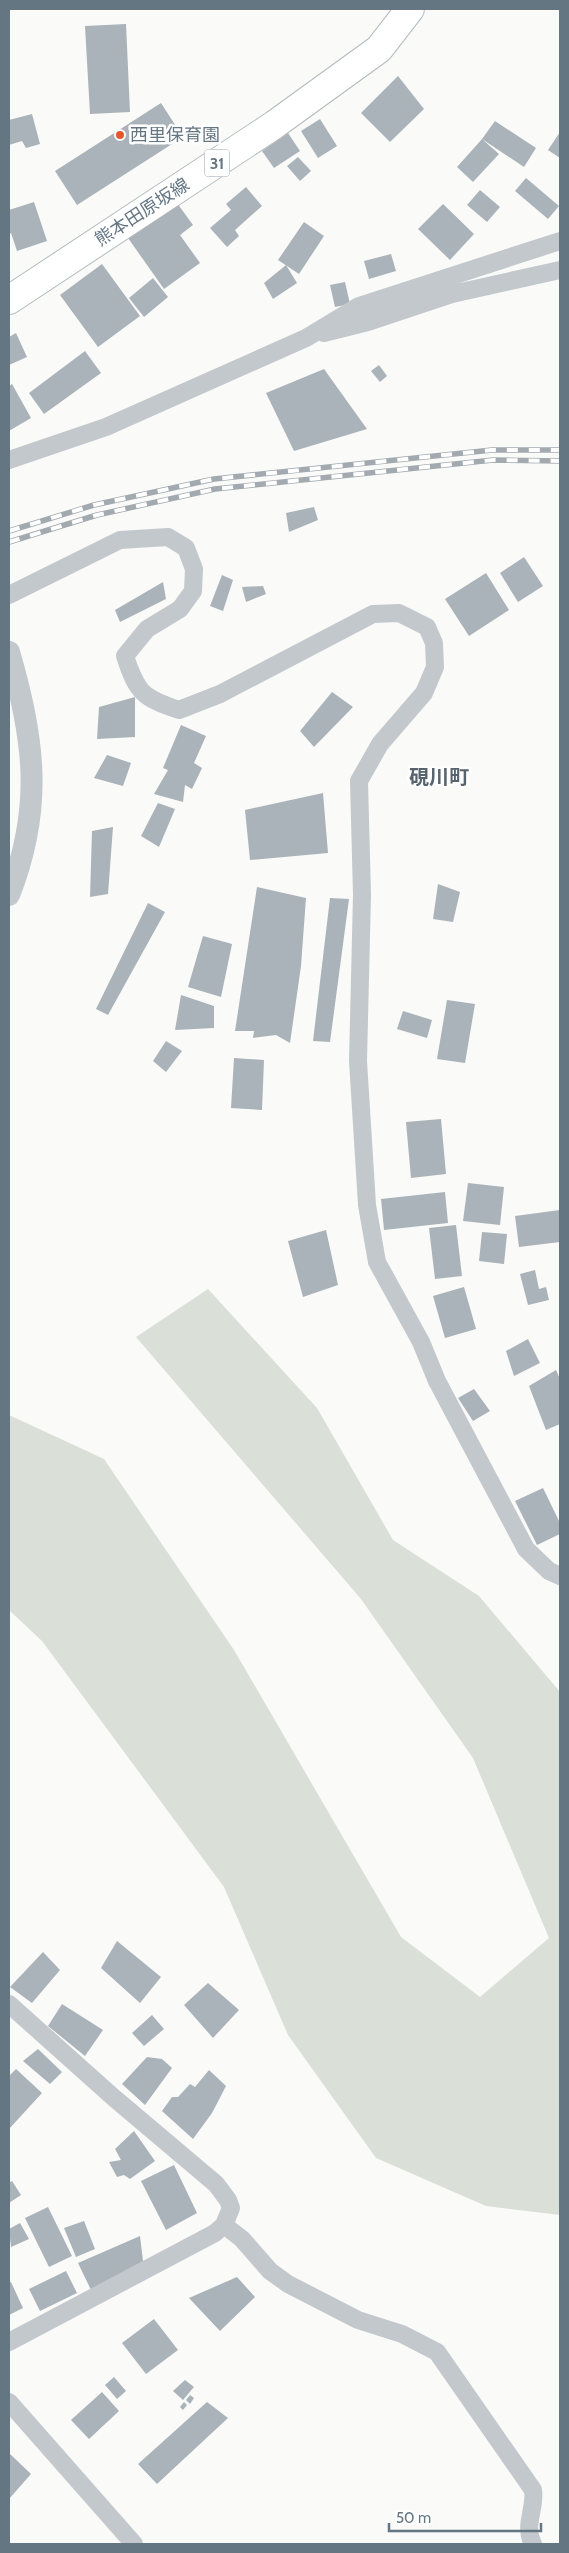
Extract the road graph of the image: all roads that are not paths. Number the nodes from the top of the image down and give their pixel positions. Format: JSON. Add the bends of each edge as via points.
{"nodes":[{"id":1,"x":410,"y":9,"type":"edge"},
{"id":2,"x":560,"y":241,"type":"edge"},
{"id":3,"x":560,"y":270,"type":"edge"},
{"id":4,"x":9,"y":300,"type":"edge"},
{"id":5,"x":306,"y":338,"type":"junction"},
{"id":6,"x":9,"y":460,"type":"edge"},
{"id":7,"x":9,"y":595,"type":"edge"},
{"id":8,"x":9,"y":652,"type":"edge"},
{"id":9,"x":9,"y":895,"type":"edge"},
{"id":10,"x":560,"y":1576,"type":"edge"},
{"id":11,"x":9,"y":2004,"type":"edge"},
{"id":12,"x":224,"y":2225,"type":"junction"},
{"id":13,"x":9,"y":2342,"type":"edge"},
{"id":14,"x":9,"y":2402,"type":"edge"},
{"id":15,"x":134,"y":2544,"type":"edge"},
{"id":16,"x":533,"y":2544,"type":"edge"}],
"edges":[{"from":1,"to":4,"type":"main road","name":"熊本田原坂線","number":"31","via":[[379,49],[312,98]]},
{"from":2,"to":5,"type":"street","via":[[359,306]]},
{"from":3,"to":5,"type":"street","via":[[452,294],[368,322]]},
{"from":5,"to":6,"type":"street","via":[[106,427]]},
{"from":7,"to":10,"type":"street","via":[[120,540],[168,537],[186,548],[194,569],[192,591],[180,609],[147,629],[125,656],[133,680],[143,693],[154,701],[180,710],[220,694],[373,614],[399,613],[427,627],[434,643],[435,667],[424,692],[380,744],[359,781],[362,895],[358,1061],[367,1205],[377,1262],[421,1342],[436,1381],[526,1549],[549,1571]]},
{"from":8,"to":9,"type":"street","via":[[31,749],[31,819]]},
{"from":11,"to":12,"type":"street","via":[[216,2184],[231,2208]]},
{"from":12,"to":13,"type":"street","via":[[215,2233]]},
{"from":12,"to":16,"type":"street","via":[[270,2272],[288,2284],[358,2320],[402,2334],[437,2352],[533,2490],[529,2522]]},
{"from":14,"to":15,"type":"street"}]}
